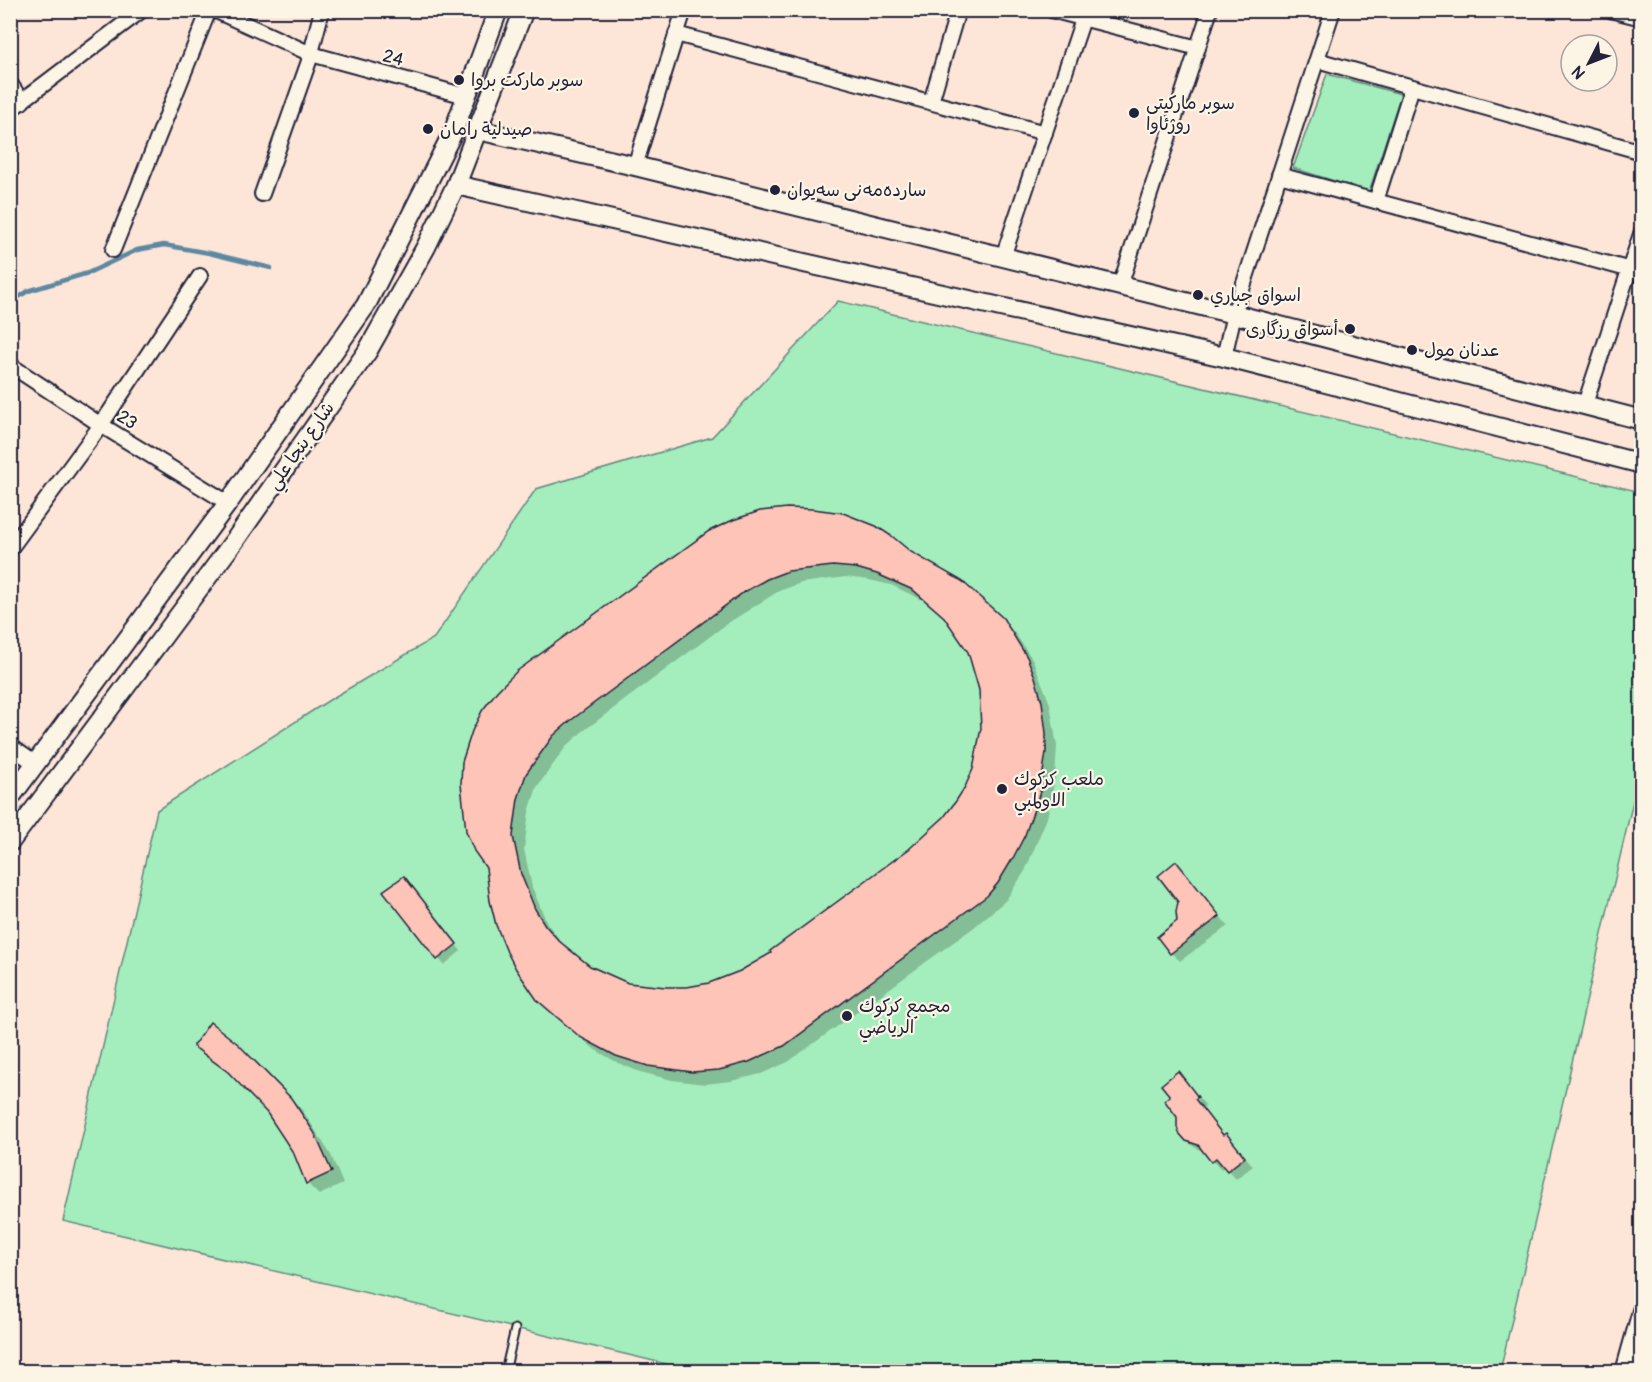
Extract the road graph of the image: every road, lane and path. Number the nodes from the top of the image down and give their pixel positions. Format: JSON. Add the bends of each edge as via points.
{"nodes":[{"id":1,"x":142,"y":10,"type":"edge"},
{"id":2,"x":212,"y":10,"type":"edge"},
{"id":3,"x":322,"y":10,"type":"edge"},
{"id":4,"x":498,"y":10,"type":"edge"},
{"id":5,"x":524,"y":10,"type":"edge"},
{"id":6,"x":684,"y":10,"type":"edge"},
{"id":7,"x":958,"y":10,"type":"edge"},
{"id":8,"x":1051,"y":10,"type":"edge"},
{"id":9,"x":1210,"y":10,"type":"edge"},
{"id":10,"x":1333,"y":10,"type":"edge"},
{"id":11,"x":1610,"y":10,"type":"edge"},
{"id":12,"x":1085,"y":15,"type":"edge"},
{"id":13,"x":1641,"y":18,"type":"edge"},
{"id":14,"x":676,"y":34,"type":"junction"},
{"id":15,"x":1198,"y":48,"type":"junction"},
{"id":16,"x":311,"y":54,"type":"junction"},
{"id":17,"x":1317,"y":60,"type":"junction"},
{"id":18,"x":10,"y":83,"type":"edge"},
{"id":19,"x":1412,"y":87,"type":"junction"},
{"id":20,"x":466,"y":96,"type":"junction"},
{"id":21,"x":931,"y":102,"type":"junction"},
{"id":22,"x":16,"y":106,"type":"edge"},
{"id":23,"x":478,"y":130,"type":"junction"},
{"id":24,"x":1045,"y":133,"type":"junction"},
{"id":25,"x":1641,"y":152,"type":"edge"},
{"id":26,"x":635,"y":166,"type":"junction"},
{"id":27,"x":1279,"y":176,"type":"junction"},
{"id":28,"x":456,"y":185,"type":"junction"},
{"id":29,"x":262,"y":194,"type":"dead end"},
{"id":30,"x":1376,"y":201,"type":"junction"},
{"id":31,"x":1641,"y":231,"type":"edge"},
{"id":32,"x":113,"y":250,"type":"dead end"},
{"id":33,"x":1004,"y":257,"type":"junction"},
{"id":34,"x":1635,"y":271,"type":"edge"},
{"id":35,"x":200,"y":276,"type":"dead end"},
{"id":36,"x":1120,"y":286,"type":"junction"},
{"id":37,"x":1234,"y":314,"type":"junction"},
{"id":38,"x":1224,"y":357,"type":"junction"},
{"id":39,"x":10,"y":364,"type":"edge"},
{"id":40,"x":1585,"y":404,"type":"junction"},
{"id":41,"x":1641,"y":420,"type":"edge"},
{"id":42,"x":101,"y":425,"type":"junction"},
{"id":43,"x":272,"y":439,"type":"junction"},
{"id":44,"x":295,"y":456,"type":"junction"},
{"id":45,"x":1641,"y":464,"type":"edge"},
{"id":46,"x":228,"y":503,"type":"junction"},
{"id":47,"x":10,"y":549,"type":"edge"},
{"id":48,"x":10,"y":746,"type":"edge"},
{"id":49,"x":36,"y":764,"type":"junction"},
{"id":50,"x":10,"y":798,"type":"edge"},
{"id":51,"x":10,"y":842,"type":"edge"},
{"id":52,"x":1641,"y":1311,"type":"edge"},
{"id":53,"x":515,"y":1329,"type":"dead end"},
{"id":54,"x":505,"y":1371,"type":"edge"},
{"id":55,"x":1625,"y":1371,"type":"edge"}],
"edges":[{"from":1,"to":22,"type":"street"},
{"from":2,"to":16,"type":"street","name":"24"},
{"from":2,"to":32,"type":"street"},
{"from":3,"to":16,"type":"street"},
{"from":4,"to":20,"type":"street","name":"شارع بنجا علي"},
{"from":5,"to":23,"type":"street","name":"شارع بنجا علي"},
{"from":6,"to":14,"type":"street"},
{"from":7,"to":21,"type":"street"},
{"from":8,"to":12,"type":"street"},
{"from":9,"to":15,"type":"street"},
{"from":10,"to":17,"type":"street"},
{"from":11,"to":13,"type":"street"},
{"from":12,"to":15,"type":"street"},
{"from":12,"to":24,"type":"street"},
{"from":14,"to":21,"type":"street"},
{"from":14,"to":26,"type":"street"},
{"from":15,"to":36,"type":"street"},
{"from":16,"to":20,"type":"street","name":"24"},
{"from":16,"to":29,"type":"street"},
{"from":17,"to":19,"type":"street"},
{"from":17,"to":27,"type":"street"},
{"from":18,"to":22,"type":"street"},
{"from":19,"to":25,"type":"street"},
{"from":19,"to":30,"type":"street"},
{"from":20,"to":43,"type":"street","name":"شارع بنجا علي","via":[[454,130],[366,305]]},
{"from":21,"to":24,"type":"street"},
{"from":23,"to":26,"type":"street"},
{"from":23,"to":28,"type":"street","name":"شارع بنجا علي"},
{"from":24,"to":33,"type":"street"},
{"from":26,"to":33,"type":"street"},
{"from":27,"to":30,"type":"street"},
{"from":27,"to":37,"type":"street"},
{"from":28,"to":38,"type":"street"},
{"from":28,"to":44,"type":"street","name":"شارع بنجا علي","via":[[367,352]]},
{"from":30,"to":34,"type":"street"},
{"from":31,"to":34,"type":"street"},
{"from":33,"to":36,"type":"street"},
{"from":34,"to":40,"type":"street"},
{"from":35,"to":42,"type":"street"},
{"from":36,"to":37,"type":"street"},
{"from":37,"to":38,"type":"street"},
{"from":37,"to":40,"type":"street"},
{"from":38,"to":45,"type":"street"},
{"from":39,"to":42,"type":"street","name":"23"},
{"from":40,"to":41,"type":"street"},
{"from":42,"to":46,"type":"street","name":"23"},
{"from":42,"to":47,"type":"street"},
{"from":43,"to":44,"type":"street"},
{"from":43,"to":46,"type":"street","name":"شارع بنجا علي"},
{"from":44,"to":51,"type":"street","name":"شارع بنجا علي"},
{"from":46,"to":49,"type":"street","name":"شارع بنجا علي"},
{"from":48,"to":49,"type":"street"},
{"from":49,"to":50,"type":"street","name":"شارع بنجا علي"},
{"from":52,"to":55,"type":"street"},
{"from":53,"to":54,"type":"lane"}]}
